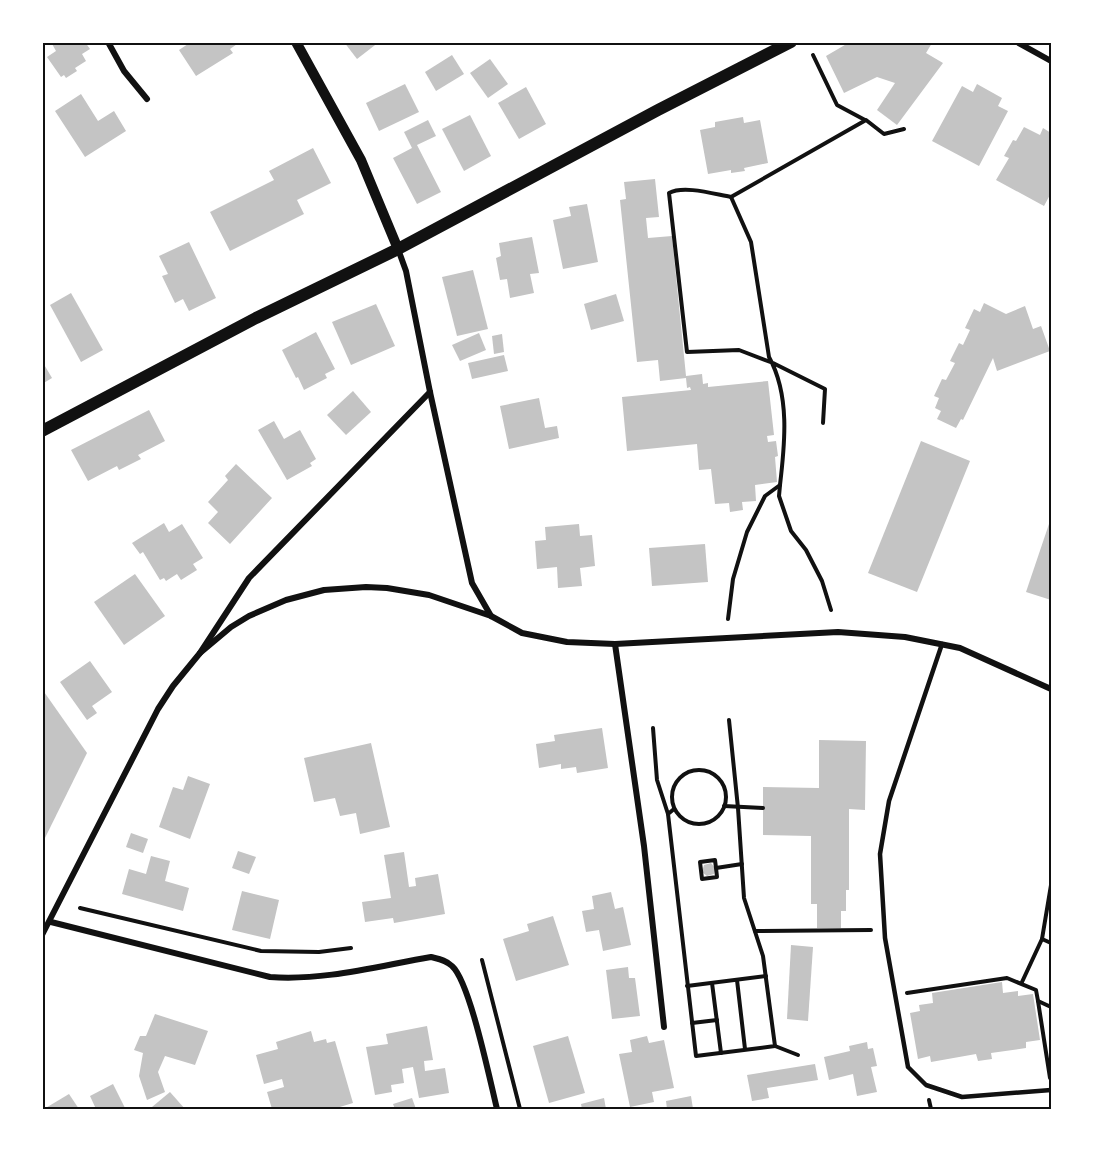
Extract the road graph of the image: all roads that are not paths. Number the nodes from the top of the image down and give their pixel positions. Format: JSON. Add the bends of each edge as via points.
{"nodes":[{"id":1,"x":108,"y":42,"type":"edge"},
{"id":2,"x":297,"y":42,"type":"edge"},
{"id":3,"x":791,"y":42,"type":"edge"},
{"id":4,"x":1017,"y":42,"type":"edge"},
{"id":5,"x":1051,"y":61,"type":"edge"},
{"id":6,"x":147,"y":99,"type":"dead end"},
{"id":7,"x":398,"y":249,"type":"junction"},
{"id":8,"x":430,"y":392,"type":"junction"},
{"id":9,"x":42,"y":431,"type":"edge"},
{"id":10,"x":491,"y":616,"type":"junction"},
{"id":11,"x":615,"y":644,"type":"junction"},
{"id":12,"x":942,"y":644,"type":"junction"},
{"id":13,"x":200,"y":653,"type":"junction"},
{"id":14,"x":1051,"y":689,"type":"edge"},
{"id":15,"x":51,"y":922,"type":"junction"},
{"id":16,"x":42,"y":935,"type":"edge"},
{"id":17,"x":664,"y":1027,"type":"dead end"},
{"id":18,"x":1051,"y":1090,"type":"edge"},
{"id":19,"x":497,"y":1109,"type":"edge"}],
"edges":[{"from":1,"to":6,"type":"street","via":[[124,71]]},
{"from":2,"to":7,"type":"street","via":[[360,160]]},
{"from":3,"to":7,"type":"main road"},
{"from":4,"to":5,"type":"street"},
{"from":7,"to":8,"type":"street"},
{"from":7,"to":9,"type":"main road","via":[[256,318]]},
{"from":8,"to":10,"type":"street","via":[[472,583]]},
{"from":8,"to":13,"type":"street","via":[[249,578]]},
{"from":10,"to":11,"type":"street","via":[[522,633],[567,642]]},
{"from":10,"to":13,"type":"street","via":[[408,591],[366,587],[324,590],[249,616]]},
{"from":11,"to":12,"type":"street","via":[[838,632],[888,634]]},
{"from":11,"to":17,"type":"street","via":[[644,846]]},
{"from":12,"to":14,"type":"street","via":[[978,655]]},
{"from":12,"to":18,"type":"lane","via":[[889,801],[880,854],[884,930],[908,1067],[926,1085],[962,1097]]},
{"from":13,"to":15,"type":"street","via":[[158,709]]},
{"from":15,"to":16,"type":"street"},
{"from":15,"to":19,"type":"street","via":[[270,977],[334,974],[431,957],[445,960],[466,990]]}]}
